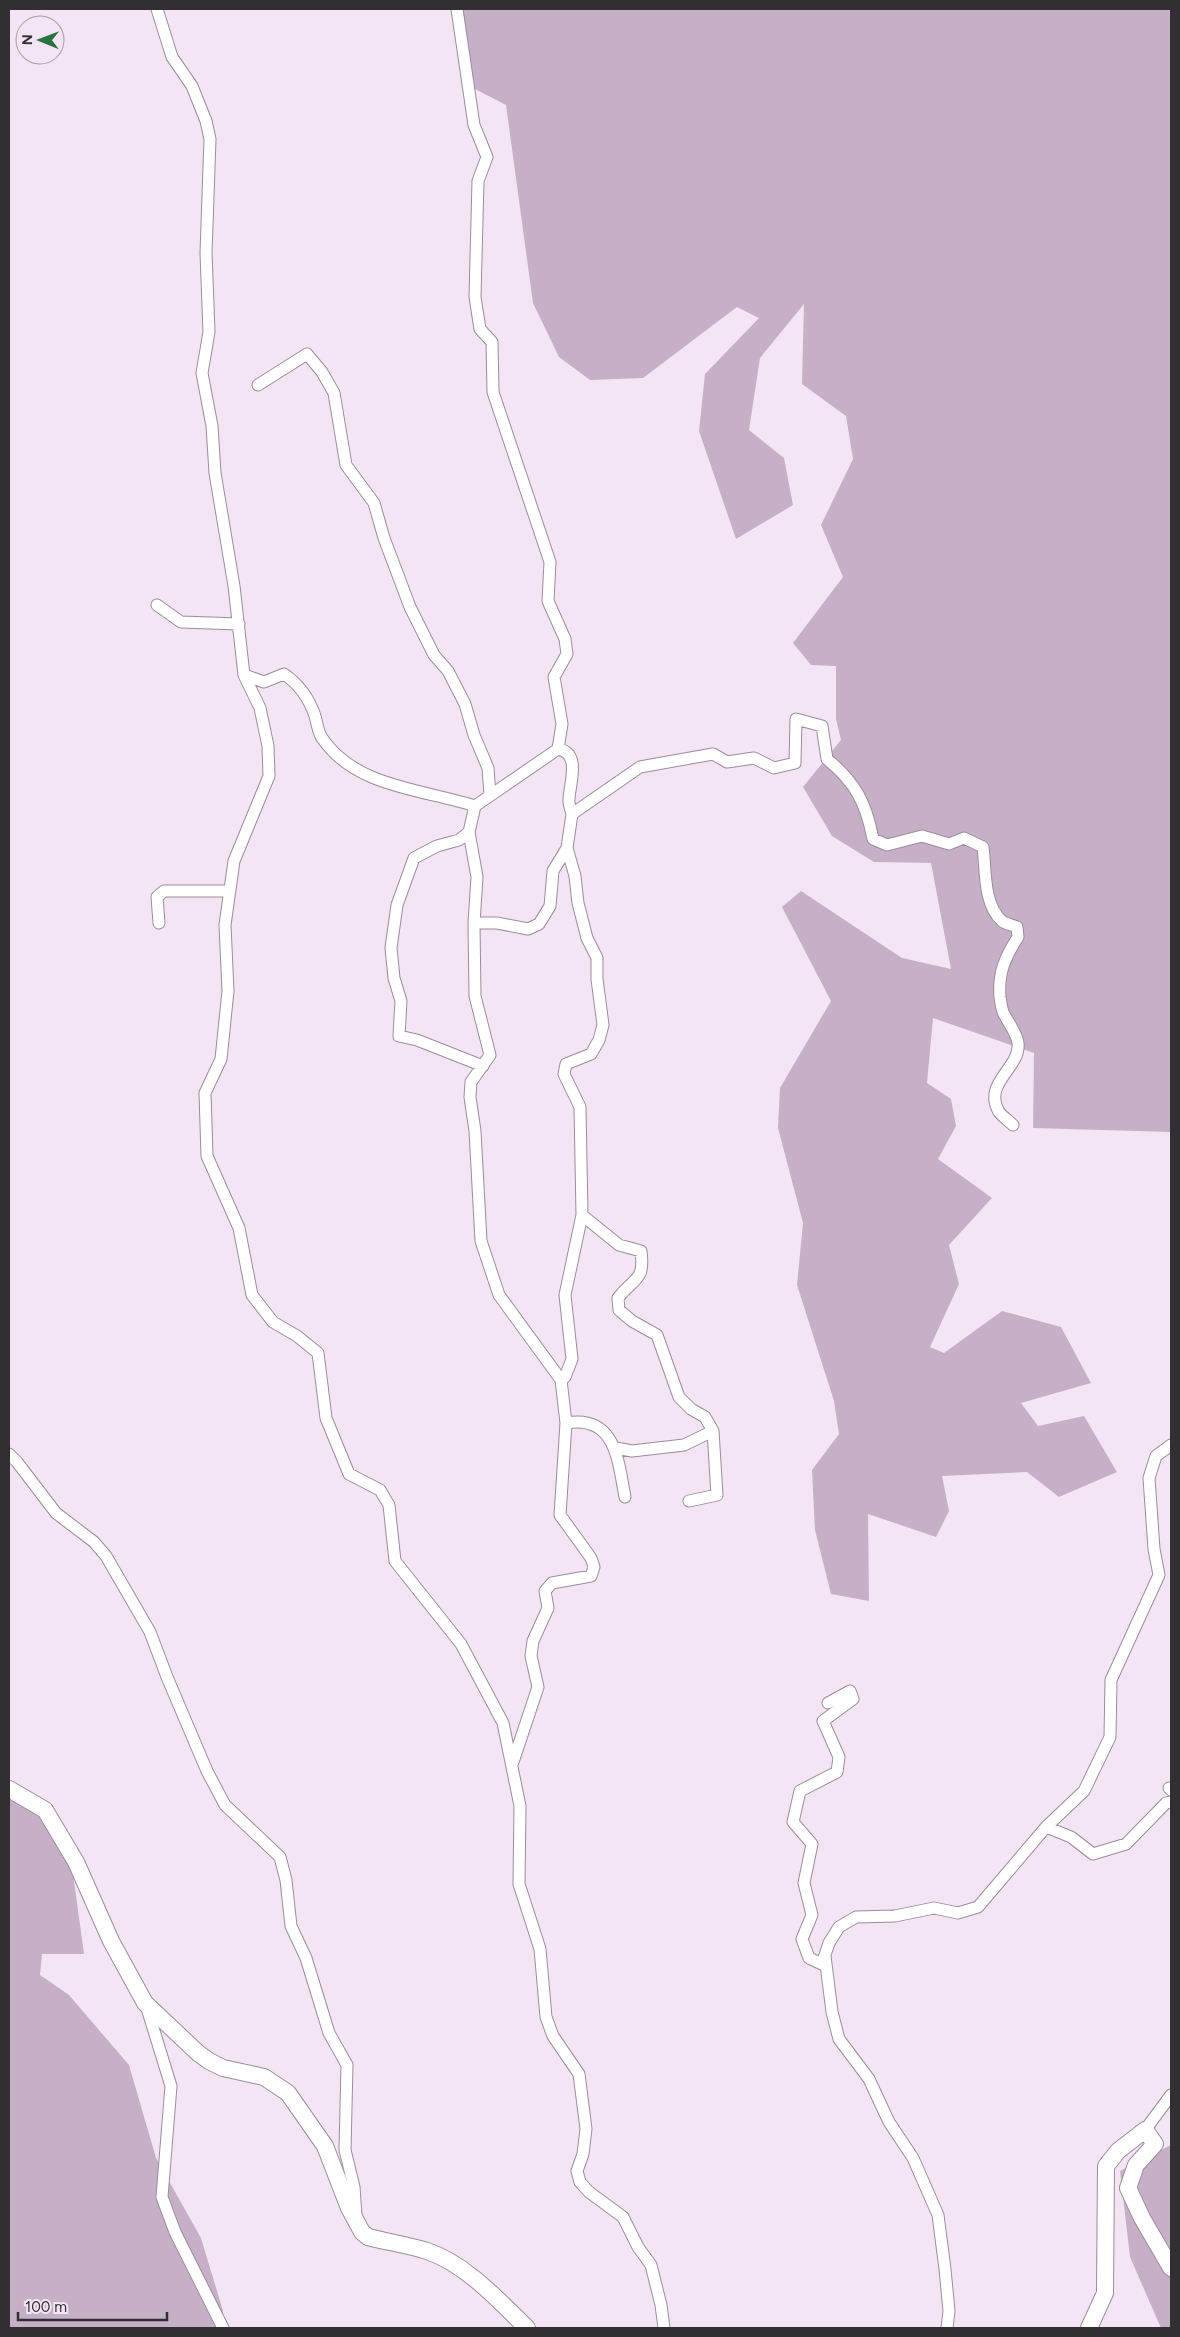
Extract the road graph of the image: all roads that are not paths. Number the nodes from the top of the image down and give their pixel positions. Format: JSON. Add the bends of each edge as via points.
{"nodes":[{"id":1,"x":157,"y":9,"type":"edge"},
{"id":2,"x":456,"y":9,"type":"edge"},
{"id":3,"x":258,"y":385,"type":"dead end"},
{"id":4,"x":157,"y":605,"type":"dead end"},
{"id":5,"x":239,"y":624,"type":"junction"},
{"id":6,"x":244,"y":675,"type":"junction"},
{"id":7,"x":558,"y":749,"type":"junction"},
{"id":8,"x":490,"y":795,"type":"junction"},
{"id":9,"x":475,"y":806,"type":"junction"},
{"id":10,"x":572,"y":814,"type":"junction"},
{"id":11,"x":469,"y":832,"type":"junction"},
{"id":12,"x":567,"y":848,"type":"junction"},
{"id":13,"x":230,"y":892,"type":"junction"},
{"id":14,"x":159,"y":923,"type":"dead end"},
{"id":15,"x":474,"y":923,"type":"junction"},
{"id":16,"x":483,"y":1066,"type":"junction"},
{"id":17,"x":1013,"y":1125,"type":"dead end"},
{"id":18,"x":582,"y":1215,"type":"junction"},
{"id":19,"x":561,"y":1380,"type":"junction"},
{"id":20,"x":566,"y":1423,"type":"junction"},
{"id":21,"x":713,"y":1431,"type":"junction"},
{"id":22,"x":1171,"y":1445,"type":"edge"},
{"id":23,"x":616,"y":1448,"type":"junction"},
{"id":24,"x":9,"y":1454,"type":"edge"},
{"id":25,"x":625,"y":1497,"type":"dead end"},
{"id":26,"x":689,"y":1501,"type":"dead end"},
{"id":27,"x":828,"y":1703,"type":"dead end"},
{"id":28,"x":512,"y":1763,"type":"junction"},
{"id":29,"x":9,"y":1788,"type":"edge"},
{"id":30,"x":1171,"y":1802,"type":"edge"},
{"id":31,"x":1046,"y":1826,"type":"junction"},
{"id":32,"x":825,"y":1954,"type":"junction"},
{"id":33,"x":145,"y":2003,"type":"junction"},
{"id":34,"x":1171,"y":2095,"type":"edge"},
{"id":35,"x":1145,"y":2130,"type":"junction"},
{"id":36,"x":356,"y":2220,"type":"junction"},
{"id":37,"x":1171,"y":2268,"type":"edge"},
{"id":38,"x":223,"y":2328,"type":"edge"},
{"id":39,"x":526,"y":2328,"type":"edge"},
{"id":40,"x":664,"y":2328,"type":"edge"},
{"id":41,"x":947,"y":2328,"type":"edge"},
{"id":42,"x":1089,"y":2328,"type":"edge"}],
"edges":[{"from":1,"to":5,"type":"street","via":[[172,57],[192,86],[210,139],[206,254],[208,332],[202,373]]},
{"from":2,"to":7,"type":"street","via":[[474,125],[488,157],[478,182],[475,297],[480,329],[492,342],[493,392],[550,562],[548,601],[565,639],[567,654],[554,676],[562,724]]},
{"from":3,"to":8,"type":"street","via":[[307,354],[334,393],[346,465],[374,503],[410,607],[434,655],[448,671],[465,704],[488,768]]},
{"from":4,"to":5,"type":"street","via":[[182,622]]},
{"from":5,"to":6,"type":"street"},
{"from":6,"to":9,"type":"street","via":[[264,682],[284,674],[298,685],[311,704],[321,736],[352,768],[409,790]]},
{"from":6,"to":13,"type":"street","via":[[260,708],[268,746],[269,776],[234,861]]},
{"from":7,"to":8,"type":"street"},
{"from":7,"to":10,"type":"street","via":[[572,759],[574,770],[569,804]]},
{"from":8,"to":9,"type":"street"},
{"from":9,"to":11,"type":"street"},
{"from":10,"to":12,"type":"street"},
{"from":10,"to":17,"type":"street","via":[[640,767],[712,754],[727,762],[754,758],[774,768],[795,763],[796,720],[822,726],[827,759],[844,773],[858,794],[868,813],[873,839],[887,845],[922,836],[949,844],[964,838],[983,847],[989,899],[1002,922],[1017,927],[1018,937],[1007,954],[999,985],[1002,1009],[1018,1041],[1018,1055],[998,1082],[995,1096],[999,1111]]},
{"from":11,"to":15,"type":"street","via":[[477,877]]},
{"from":11,"to":16,"type":"street","via":[[460,840],[437,846],[414,858],[397,905],[391,948],[394,978],[401,1001],[398,1036],[417,1040]]},
{"from":12,"to":15,"type":"street","via":[[553,871],[550,906],[539,924],[528,928]]},
{"from":12,"to":18,"type":"street","via":[[576,876],[585,930],[596,958],[603,1025],[591,1054],[566,1064],[564,1074],[580,1107]]},
{"from":13,"to":14,"type":"street","via":[[164,891],[157,897]]},
{"from":13,"to":28,"type":"street","via":[[225,925],[228,991],[221,1059],[205,1092],[207,1156],[239,1228],[252,1295],[273,1322],[318,1353],[326,1418],[349,1474],[380,1490],[389,1504],[395,1561],[461,1644],[503,1723]]},
{"from":15,"to":16,"type":"street","via":[[475,996],[490,1055]]},
{"from":16,"to":19,"type":"street","via":[[471,1082],[470,1096],[481,1241],[499,1295]]},
{"from":18,"to":19,"type":"street","via":[[565,1295],[572,1359]]},
{"from":18,"to":21,"type":"street","via":[[620,1245],[640,1251],[643,1268],[637,1281],[618,1298],[620,1310],[657,1335],[680,1397],[705,1417]]},
{"from":19,"to":20,"type":"street"},
{"from":20,"to":23,"type":"street","via":[[579,1420],[600,1429]]},
{"from":20,"to":28,"type":"street","via":[[560,1515],[594,1567],[591,1576],[552,1583],[545,1590],[548,1608],[531,1656],[538,1687]]},
{"from":21,"to":23,"type":"street","via":[[684,1445],[632,1451]]},
{"from":21,"to":26,"type":"street","via":[[717,1495]]},
{"from":22,"to":31,"type":"street","via":[[1156,1456],[1149,1478],[1159,1575],[1111,1680],[1110,1737],[1084,1791]]},
{"from":23,"to":25,"type":"street"},
{"from":24,"to":36,"type":"street","via":[[56,1514],[94,1542],[106,1556],[150,1632],[207,1770],[225,1805],[280,1857],[291,1926],[306,1958],[329,2033],[347,2065],[345,2150],[354,2187]]},
{"from":27,"to":32,"type":"street","via":[[850,1691],[853,1698],[823,1721],[839,1757],[837,1772],[800,1791],[793,1822],[812,1844],[804,1884],[812,1915],[802,1940],[810,1958],[822,1964]]},
{"from":28,"to":40,"type":"street","via":[[520,1806],[519,1884],[540,1949],[546,2017],[552,2036],[578,2074],[586,2130],[578,2176],[589,2192],[624,2217],[638,2247],[651,2265]]},
{"from":29,"to":33,"type":"street","via":[[45,1810],[76,1862]]},
{"from":30,"to":31,"type":"street","via":[[1166,1803],[1126,1844],[1093,1854],[1071,1837]]},
{"from":31,"to":32,"type":"street","via":[[978,1907],[958,1913],[934,1908],[895,1916],[856,1917],[839,1926]]},
{"from":32,"to":41,"type":"street","via":[[839,2039],[869,2080],[889,2122],[913,2158],[938,2215],[949,2311]]},
{"from":33,"to":36,"type":"street","via":[[209,2061],[223,2068],[264,2077],[288,2093],[325,2146]]},
{"from":33,"to":38,"type":"street","via":[[171,2086],[162,2197],[175,2232]]},
{"from":34,"to":35,"type":"street"},
{"from":35,"to":37,"type":"street","via":[[1155,2144],[1136,2165],[1128,2188]]},
{"from":35,"to":42,"type":"street","via":[[1118,2151],[1106,2166],[1105,2293]]},
{"from":36,"to":39,"type":"street","via":[[368,2236],[428,2251],[449,2261],[467,2273]]}]}
